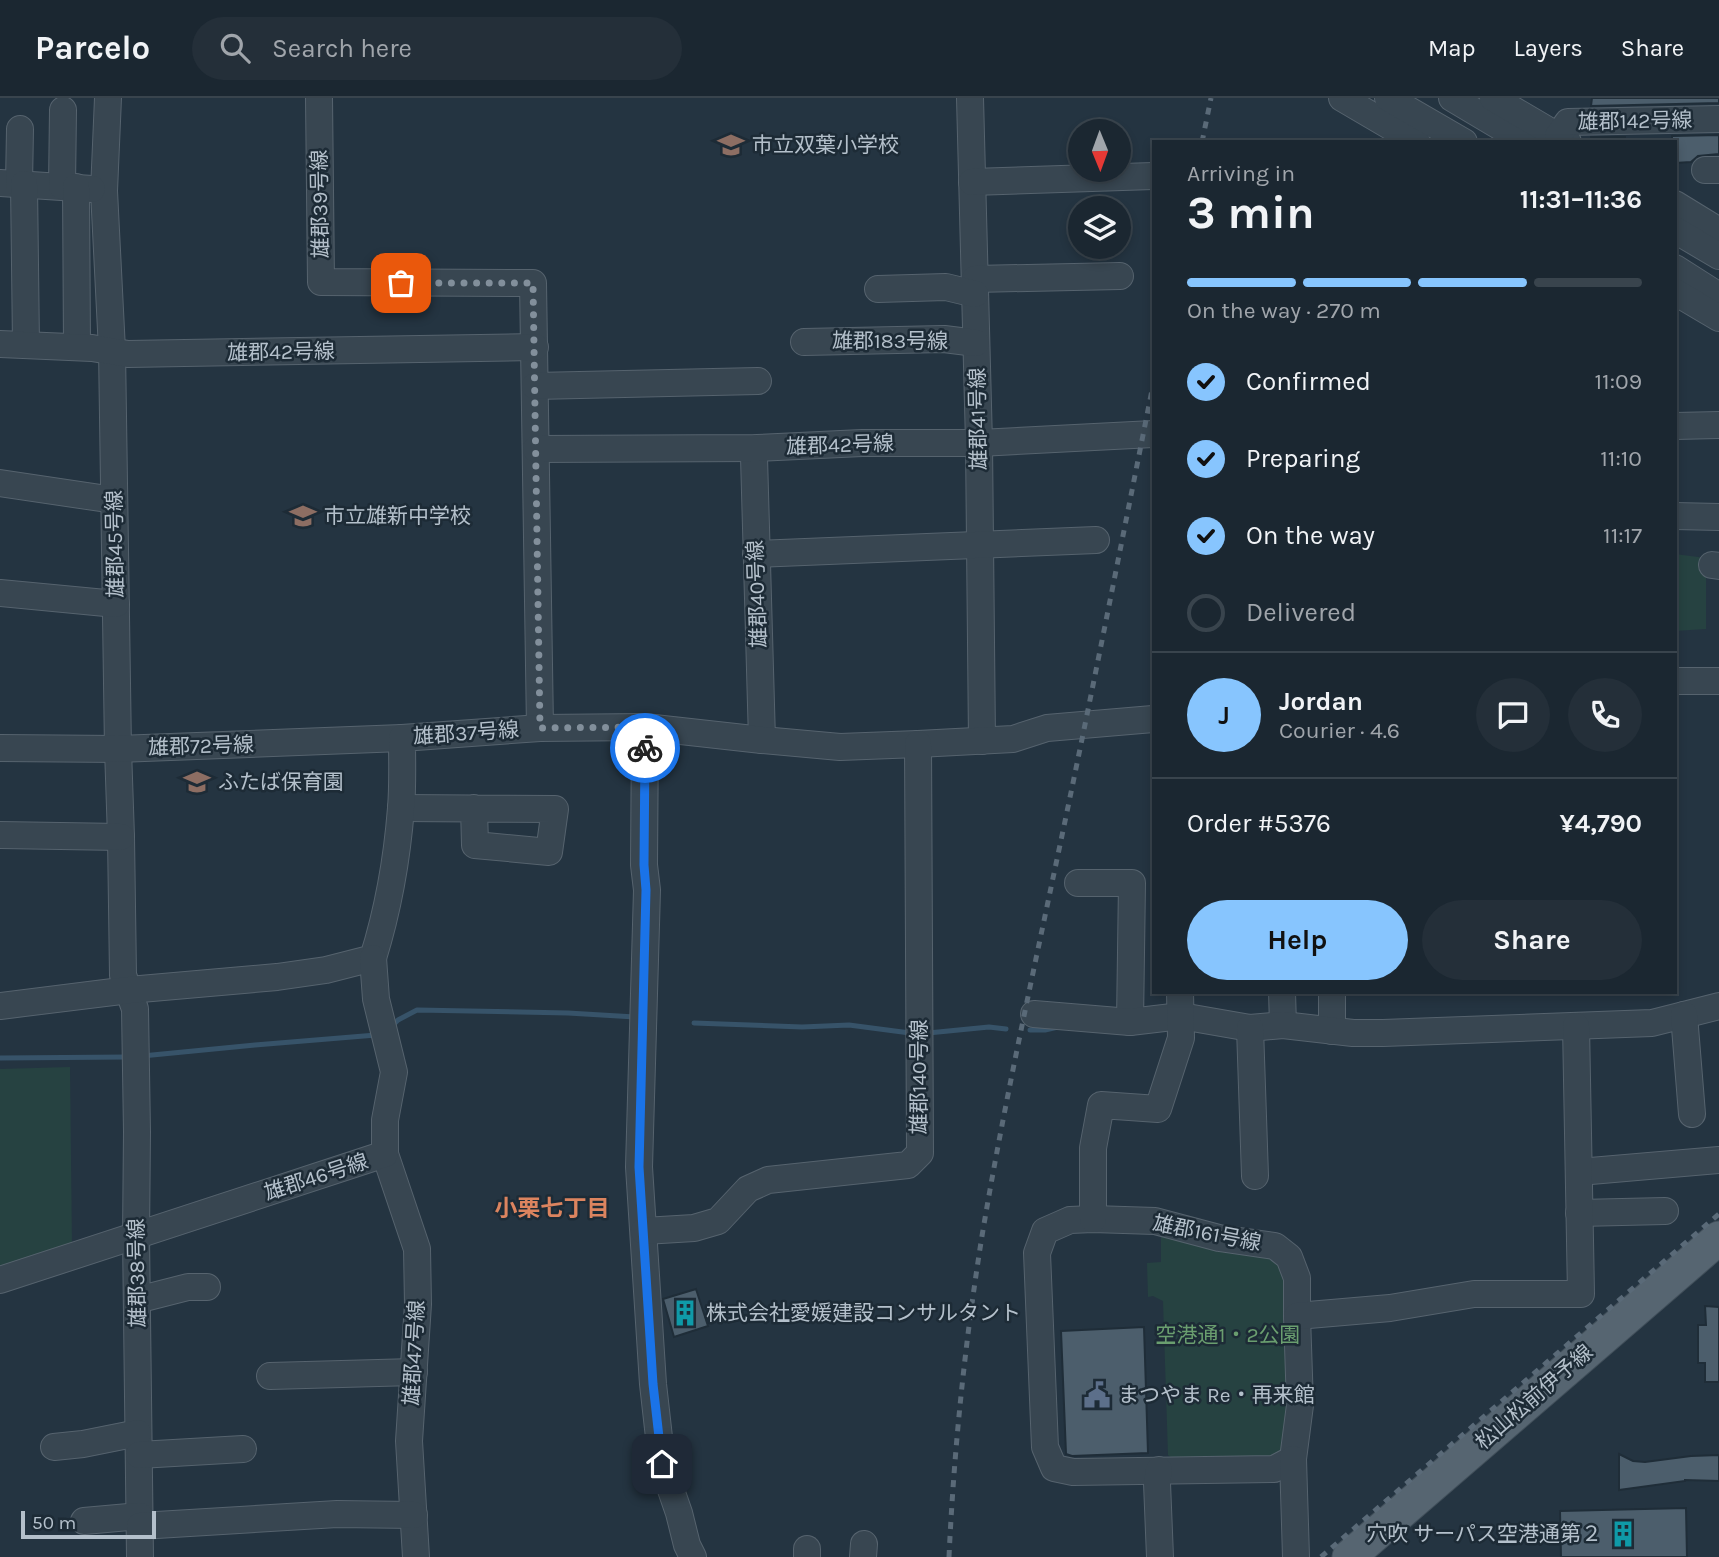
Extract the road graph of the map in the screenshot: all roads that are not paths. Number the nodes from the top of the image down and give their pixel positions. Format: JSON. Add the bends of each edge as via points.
{"nodes":[{"id":1,"x":108,"y":98,"type":"edge"},
{"id":2,"x":318,"y":98,"type":"edge"},
{"id":3,"x":970,"y":98,"type":"edge"},
{"id":4,"x":1388,"y":98,"type":"edge"},
{"id":5,"x":1452,"y":98,"type":"edge"},
{"id":6,"x":1356,"y":102,"type":"edge"},
{"id":7,"x":1489,"y":108,"type":"edge"},
{"id":8,"x":1629,"y":109,"type":"edge"},
{"id":9,"x":62,"y":110,"type":"dead end"},
{"id":10,"x":1719,"y":119,"type":"edge"},
{"id":11,"x":20,"y":129,"type":"dead end"},
{"id":12,"x":1563,"y":139,"type":"edge"},
{"id":13,"x":1414,"y":140,"type":"edge"},
{"id":14,"x":1461,"y":140,"type":"edge"},
{"id":15,"x":1524,"y":140,"type":"edge"},
{"id":16,"x":1152,"y":176,"type":"edge"},
{"id":17,"x":972,"y":182,"type":"junction"},
{"id":18,"x":15,"y":184,"type":"edge"},
{"id":19,"x":69,"y":187,"type":"junction"},
{"id":20,"x":104,"y":191,"type":"junction"},
{"id":21,"x":1677,"y":205,"type":"edge"},
{"id":22,"x":1677,"y":231,"type":"edge"},
{"id":23,"x":1719,"y":231,"type":"edge"},
{"id":24,"x":1719,"y":256,"type":"edge"},
{"id":25,"x":1677,"y":269,"type":"edge"},
{"id":26,"x":1120,"y":276,"type":"dead end"},
{"id":27,"x":975,"y":286,"type":"junction"},
{"id":28,"x":878,"y":289,"type":"dead end"},
{"id":29,"x":1677,"y":293,"type":"edge"},
{"id":30,"x":1719,"y":296,"type":"edge"},
{"id":31,"x":1719,"y":318,"type":"edge"},
{"id":32,"x":804,"y":342,"type":"dead end"},
{"id":33,"x":976,"y":343,"type":"junction"},
{"id":34,"x":13,"y":344,"type":"edge"},
{"id":35,"x":77,"y":347,"type":"junction"},
{"id":36,"x":534,"y":347,"type":"junction"},
{"id":37,"x":112,"y":351,"type":"junction"},
{"id":38,"x":758,"y":382,"type":"dead end"},
{"id":39,"x":535,"y":386,"type":"junction"},
{"id":40,"x":1719,"y":425,"type":"edge"},
{"id":41,"x":1677,"y":426,"type":"edge"},
{"id":42,"x":1148,"y":434,"type":"edge"},
{"id":43,"x":979,"y":443,"type":"junction"},
{"id":44,"x":757,"y":447,"type":"junction"},
{"id":45,"x":536,"y":449,"type":"junction"},
{"id":46,"x":0,"y":483,"type":"edge"},
{"id":47,"x":114,"y":499,"type":"junction"},
{"id":48,"x":1677,"y":516,"type":"edge"},
{"id":49,"x":1719,"y":517,"type":"edge"},
{"id":50,"x":1096,"y":540,"type":"dead end"},
{"id":51,"x":980,"y":546,"type":"junction"},
{"id":52,"x":756,"y":554,"type":"junction"},
{"id":53,"x":0,"y":593,"type":"edge"},
{"id":54,"x":116,"y":604,"type":"junction"},
{"id":55,"x":1677,"y":681,"type":"edge"},
{"id":56,"x":1719,"y":681,"type":"edge"},
{"id":57,"x":1152,"y":719,"type":"edge"},
{"id":58,"x":645,"y":727,"type":"junction"},
{"id":59,"x":540,"y":728,"type":"junction"},
{"id":60,"x":402,"y":738,"type":"junction"},
{"id":61,"x":762,"y":740,"type":"junction"},
{"id":62,"x":982,"y":741,"type":"junction"},
{"id":63,"x":918,"y":744,"type":"junction"},
{"id":64,"x":0,"y":748,"type":"edge"},
{"id":65,"x":118,"y":749,"type":"junction"},
{"id":66,"x":401,"y":808,"type":"junction"},
{"id":67,"x":474,"y":808,"type":"dead end"},
{"id":68,"x":0,"y":835,"type":"edge"},
{"id":69,"x":121,"y":837,"type":"junction"},
{"id":70,"x":1078,"y":883,"type":"dead end"},
{"id":71,"x":373,"y":958,"type":"junction"},
{"id":72,"x":129,"y":990,"type":"junction"},
{"id":73,"x":1282,"y":994,"type":"edge"},
{"id":74,"x":1332,"y":994,"type":"edge"},
{"id":75,"x":1181,"y":1004,"type":"edge"},
{"id":76,"x":0,"y":1006,"type":"edge"},
{"id":77,"x":1719,"y":1006,"type":"edge"},
{"id":78,"x":1034,"y":1014,"type":"dead end"},
{"id":79,"x":1684,"y":1015,"type":"junction"},
{"id":80,"x":1130,"y":1022,"type":"junction"},
{"id":81,"x":1283,"y":1025,"type":"junction"},
{"id":82,"x":1576,"y":1026,"type":"junction"},
{"id":83,"x":1250,"y":1028,"type":"junction"},
{"id":84,"x":1332,"y":1031,"type":"junction"},
{"id":85,"x":1692,"y":1114,"type":"dead end"},
{"id":86,"x":386,"y":1154,"type":"junction"},
{"id":87,"x":1719,"y":1160,"type":"edge"},
{"id":88,"x":1579,"y":1172,"type":"junction"},
{"id":89,"x":1255,"y":1176,"type":"dead end"},
{"id":90,"x":1579,"y":1213,"type":"junction"},
{"id":91,"x":1653,"y":1217,"type":"dead end"},
{"id":92,"x":1093,"y":1219,"type":"junction"},
{"id":93,"x":644,"y":1231,"type":"junction"},
{"id":94,"x":136,"y":1236,"type":"junction"},
{"id":95,"x":1719,"y":1238,"type":"edge"},
{"id":96,"x":0,"y":1280,"type":"edge"},
{"id":97,"x":208,"y":1287,"type":"dead end"},
{"id":98,"x":137,"y":1300,"type":"junction"},
{"id":99,"x":1297,"y":1316,"type":"junction"},
{"id":100,"x":414,"y":1372,"type":"junction"},
{"id":101,"x":270,"y":1376,"type":"dead end"},
{"id":102,"x":139,"y":1444,"type":"junction"},
{"id":103,"x":54,"y":1447,"type":"dead end"},
{"id":104,"x":243,"y":1448,"type":"dead end"},
{"id":105,"x":1293,"y":1459,"type":"junction"},
{"id":106,"x":1159,"y":1470,"type":"junction"},
{"id":107,"x":414,"y":1515,"type":"junction"},
{"id":108,"x":84,"y":1521,"type":"dead end"},
{"id":109,"x":140,"y":1521,"type":"junction"},
{"id":110,"x":140,"y":1557,"type":"edge"},
{"id":111,"x":416,"y":1557,"type":"edge"},
{"id":112,"x":693,"y":1557,"type":"edge"},
{"id":113,"x":1160,"y":1557,"type":"edge"},
{"id":114,"x":1296,"y":1557,"type":"edge"},
{"id":115,"x":1349,"y":1557,"type":"edge"}],
"edges":[{"from":1,"to":20,"type":"street","name":"雄郡45号線"},
{"from":2,"to":36,"type":"street","name":"雄郡39号線","via":[[321,282],[533,283]]},
{"from":3,"to":17,"type":"street","name":"雄郡41号線"},
{"from":4,"to":14,"type":"street"},
{"from":5,"to":7,"type":"street"},
{"from":6,"to":13,"type":"street"},
{"from":7,"to":12,"type":"street"},
{"from":7,"to":15,"type":"street"},
{"from":8,"to":10,"type":"street","name":"雄郡142号線"},
{"from":8,"to":12,"type":"street","name":"雄郡142号線","via":[[1568,122]]},
{"from":9,"to":19,"type":"street"},
{"from":11,"to":18,"type":"street"},
{"from":16,"to":17,"type":"street"},
{"from":17,"to":27,"type":"street","name":"雄郡41号線"},
{"from":18,"to":19,"type":"street"},
{"from":18,"to":34,"type":"street"},
{"from":19,"to":20,"type":"street"},
{"from":19,"to":35,"type":"street"},
{"from":20,"to":37,"type":"street","name":"雄郡45号線"},
{"from":21,"to":23,"type":"street"},
{"from":22,"to":24,"type":"street"},
{"from":25,"to":30,"type":"street"},
{"from":26,"to":27,"type":"street"},
{"from":27,"to":28,"type":"street"},
{"from":27,"to":33,"type":"street","name":"雄郡41号線"},
{"from":29,"to":31,"type":"street"},
{"from":32,"to":33,"type":"street","name":"雄郡183号線","via":[[944,339]]},
{"from":33,"to":43,"type":"street","name":"雄郡41号線"},
{"from":34,"to":35,"type":"street","name":"雄郡42号線"},
{"from":35,"to":37,"type":"street","name":"雄郡42号線"},
{"from":36,"to":37,"type":"street","name":"雄郡42号線"},
{"from":36,"to":39,"type":"street","name":"雄郡39号線"},
{"from":37,"to":47,"type":"street","name":"雄郡45号線"},
{"from":38,"to":39,"type":"street"},
{"from":39,"to":45,"type":"street","name":"雄郡39号線"},
{"from":40,"to":41,"type":"street"},
{"from":42,"to":43,"type":"street","name":"雄郡42号線"},
{"from":43,"to":44,"type":"street","name":"雄郡42号線"},
{"from":43,"to":51,"type":"street","name":"雄郡41号線"},
{"from":44,"to":45,"type":"street","name":"雄郡42号線"},
{"from":44,"to":52,"type":"street","name":"雄郡40号線"},
{"from":45,"to":59,"type":"street","name":"雄郡39号線"},
{"from":46,"to":47,"type":"street"},
{"from":47,"to":54,"type":"street","name":"雄郡45号線"},
{"from":48,"to":49,"type":"street"},
{"from":50,"to":51,"type":"street"},
{"from":51,"to":52,"type":"street"},
{"from":51,"to":62,"type":"street","name":"雄郡41号線"},
{"from":52,"to":61,"type":"street","name":"雄郡40号線"},
{"from":53,"to":54,"type":"street"},
{"from":54,"to":65,"type":"street","name":"雄郡45号線"},
{"from":55,"to":56,"type":"street"},
{"from":57,"to":62,"type":"street","name":"雄郡37号線","via":[[1047,727],[1013,739]]},
{"from":58,"to":59,"type":"street","name":"雄郡37号線"},
{"from":58,"to":61,"type":"street","name":"雄郡37号線"},
{"from":58,"to":93,"type":"street","via":[[639,1167]]},
{"from":59,"to":60,"type":"street","name":"雄郡37号線"},
{"from":60,"to":65,"type":"street","name":"雄郡72号線"},
{"from":60,"to":66,"type":"street","name":"雄郡37号線"},
{"from":61,"to":63,"type":"street","name":"雄郡37号線","via":[[840,747]]},
{"from":62,"to":63,"type":"street","name":"雄郡37号線"},
{"from":63,"to":93,"type":"street","name":"雄郡140号線","via":[[920,1153],[908,1165],[768,1181],[748,1189],[718,1221],[694,1228]]},
{"from":64,"to":65,"type":"street","name":"雄郡72号線"},
{"from":65,"to":69,"type":"street","name":"雄郡45号線"},
{"from":66,"to":67,"type":"street"},
{"from":66,"to":71,"type":"street","name":"雄郡37号線","via":[[392,879]]},
{"from":68,"to":69,"type":"street"},
{"from":69,"to":72,"type":"street","name":"雄郡45号線","via":[[123,975]]},
{"from":70,"to":80,"type":"street","via":[[1132,883]]},
{"from":71,"to":72,"type":"street","via":[[277,978]]},
{"from":71,"to":86,"type":"street","name":"雄郡46号線","via":[[376,999],[394,1072],[385,1120]]},
{"from":72,"to":76,"type":"street"},
{"from":72,"to":94,"type":"street","name":"雄郡38号線","via":[[135,1009]]},
{"from":73,"to":81,"type":"street"},
{"from":74,"to":84,"type":"street"},
{"from":75,"to":80,"type":"street"},
{"from":75,"to":83,"type":"street"},
{"from":75,"to":92,"type":"street","via":[[1181,1038],[1158,1109],[1101,1105],[1093,1148]]},
{"from":77,"to":79,"type":"street"},
{"from":78,"to":80,"type":"street"},
{"from":79,"to":82,"type":"street","via":[[1652,1023]]},
{"from":79,"to":85,"type":"street"},
{"from":81,"to":83,"type":"street"},
{"from":81,"to":84,"type":"street"},
{"from":82,"to":84,"type":"street"},
{"from":82,"to":88,"type":"street"},
{"from":83,"to":89,"type":"street"},
{"from":86,"to":94,"type":"street","name":"雄郡46号線"},
{"from":86,"to":100,"type":"street","name":"雄郡47号線","via":[[417,1249]]},
{"from":87,"to":88,"type":"street"},
{"from":88,"to":90,"type":"street"},
{"from":90,"to":91,"type":"street"},
{"from":90,"to":99,"type":"street","via":[[1581,1294],[1474,1294],[1390,1308]]},
{"from":92,"to":99,"type":"street","name":"雄郡161号線","via":[[1155,1221],[1219,1238],[1275,1246],[1289,1257],[1297,1278]]},
{"from":92,"to":106,"type":"street","name":"雄郡161号線","via":[[1070,1220],[1045,1231],[1037,1252],[1045,1447],[1054,1468],[1073,1472]]},
{"from":93,"to":112,"type":"street","via":[[662,1464]]},
{"from":94,"to":96,"type":"street","name":"雄郡46号線"},
{"from":94,"to":98,"type":"street","name":"雄郡38号線"},
{"from":95,"to":115,"type":"main road","name":"松山松前伊予線"},
{"from":97,"to":98,"type":"street","via":[[188,1287]]},
{"from":98,"to":102,"type":"street","name":"雄郡38号線"},
{"from":99,"to":105,"type":"street","name":"雄郡161号線","via":[[1300,1405]]},
{"from":100,"to":101,"type":"street"},
{"from":100,"to":107,"type":"street","name":"雄郡47号線","via":[[409,1441]]},
{"from":102,"to":103,"type":"street"},
{"from":102,"to":104,"type":"street"},
{"from":102,"to":109,"type":"street","name":"雄郡38号線"},
{"from":105,"to":106,"type":"street","name":"雄郡161号線","via":[[1274,1469]]},
{"from":105,"to":114,"type":"street"},
{"from":106,"to":113,"type":"street"},
{"from":107,"to":109,"type":"street"},
{"from":107,"to":111,"type":"street","name":"雄郡47号線"},
{"from":108,"to":109,"type":"street"},
{"from":109,"to":110,"type":"street","name":"雄郡38号線"}]}
